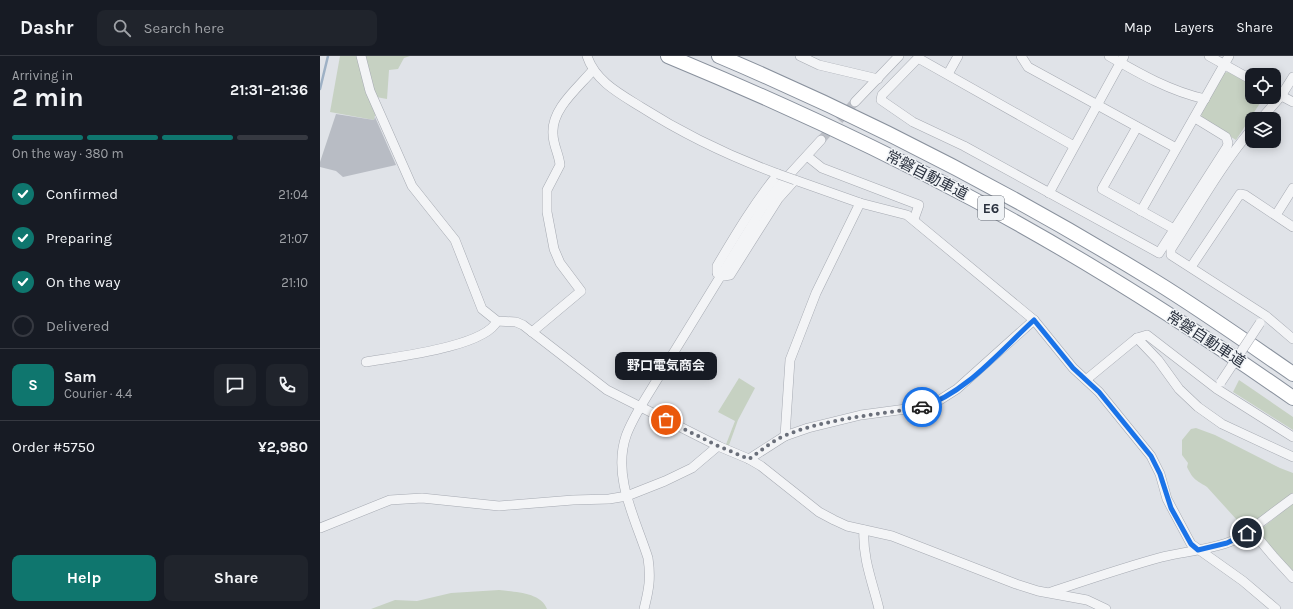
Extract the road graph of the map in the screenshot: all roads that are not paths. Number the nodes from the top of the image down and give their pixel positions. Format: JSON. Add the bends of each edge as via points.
{"nodes":[{"id":1,"x":361,"y":56,"type":"edge"},
{"id":2,"x":587,"y":56,"type":"edge"},
{"id":3,"x":668,"y":56,"type":"edge"},
{"id":4,"x":719,"y":56,"type":"edge"},
{"id":5,"x":800,"y":56,"type":"edge"},
{"id":6,"x":899,"y":56,"type":"edge"},
{"id":7,"x":958,"y":56,"type":"edge"},
{"id":8,"x":1021,"y":56,"type":"edge"},
{"id":9,"x":1109,"y":56,"type":"edge"},
{"id":10,"x":1209,"y":56,"type":"edge"},
{"id":11,"x":1229,"y":56,"type":"edge"},
{"id":12,"x":1122,"y":59,"type":"edge"},
{"id":13,"x":1224,"y":64,"type":"junction"},
{"id":14,"x":593,"y":70,"type":"junction"},
{"id":15,"x":948,"y":74,"type":"junction"},
{"id":16,"x":1245,"y":76,"type":"edge"},
{"id":17,"x":1293,"y":77,"type":"edge"},
{"id":18,"x":878,"y":79,"type":"junction"},
{"id":19,"x":1281,"y":91,"type":"edge"},
{"id":20,"x":1281,"y":96,"type":"edge"},
{"id":21,"x":1205,"y":99,"type":"junction"},
{"id":22,"x":855,"y":102,"type":"tunnel mouth"},
{"id":23,"x":1293,"y":102,"type":"edge"},
{"id":24,"x":1097,"y":104,"type":"junction"},
{"id":25,"x":1195,"y":118,"type":"junction"},
{"id":26,"x":1136,"y":126,"type":"junction"},
{"id":27,"x":1245,"y":137,"type":"edge"},
{"id":28,"x":821,"y":140,"type":"tunnel mouth"},
{"id":29,"x":1074,"y":146,"type":"junction"},
{"id":30,"x":1176,"y":148,"type":"junction"},
{"id":31,"x":807,"y":156,"type":"junction"},
{"id":32,"x":778,"y":174,"type":"junction"},
{"id":33,"x":795,"y":180,"type":"junction"},
{"id":34,"x":1293,"y":188,"type":"edge"},
{"id":35,"x":1049,"y":193,"type":"junction"},
{"id":36,"x":860,"y":203,"type":"junction"},
{"id":37,"x":1141,"y":211,"type":"junction"},
{"id":38,"x":1276,"y":215,"type":"junction"},
{"id":39,"x":914,"y":219,"type":"junction"},
{"id":40,"x":1293,"y":227,"type":"edge"},
{"id":41,"x":1174,"y":229,"type":"junction"},
{"id":42,"x":1191,"y":267,"type":"junction"},
{"id":43,"x":721,"y":275,"type":"junction"},
{"id":44,"x":1034,"y":320,"type":"junction"},
{"id":45,"x":1263,"y":320,"type":"junction"},
{"id":46,"x":497,"y":321,"type":"junction"},
{"id":47,"x":532,"y":332,"type":"junction"},
{"id":48,"x":1138,"y":338,"type":"junction"},
{"id":49,"x":1293,"y":339,"type":"edge"},
{"id":50,"x":366,"y":362,"type":"dead end"},
{"id":51,"x":1293,"y":374,"type":"edge"},
{"id":52,"x":1087,"y":379,"type":"junction"},
{"id":53,"x":1219,"y":386,"type":"junction"},
{"id":54,"x":1293,"y":398,"type":"edge"},
{"id":55,"x":640,"y":407,"type":"junction"},
{"id":56,"x":785,"y":436,"type":"junction"},
{"id":57,"x":1293,"y":437,"type":"edge"},
{"id":58,"x":718,"y":446,"type":"junction"},
{"id":59,"x":1293,"y":458,"type":"edge"},
{"id":60,"x":749,"y":459,"type":"junction"},
{"id":61,"x":627,"y":496,"type":"junction"},
{"id":62,"x":1293,"y":498,"type":"edge"},
{"id":63,"x":320,"y":528,"type":"edge"},
{"id":64,"x":864,"y":530,"type":"junction"},
{"id":65,"x":1252,"y":530,"type":"junction"},
{"id":66,"x":1198,"y":550,"type":"junction"},
{"id":67,"x":1293,"y":578,"type":"edge"},
{"id":68,"x":1049,"y":593,"type":"junction"},
{"id":69,"x":644,"y":609,"type":"edge"},
{"id":70,"x":879,"y":609,"type":"edge"},
{"id":71,"x":1106,"y":609,"type":"edge"},
{"id":72,"x":1276,"y":609,"type":"edge"}],
"edges":[{"from":1,"to":46,"type":"street","via":[[370,90],[412,186],[454,240],[479,303],[485,313]]},
{"from":2,"to":14,"type":"street"},
{"from":3,"to":54,"type":"highway","name":"常磐自動車道","number":"E6","via":[[756,92],[827,125],[973,199],[1150,302]]},
{"from":4,"to":51,"type":"highway","name":"常磐自動車道","number":"E6","via":[[843,111],[1041,214],[1156,283]]},
{"from":5,"to":18,"type":"street","via":[[819,65]]},
{"from":6,"to":18,"type":"street"},
{"from":7,"to":15,"type":"street"},
{"from":8,"to":24,"type":"street","via":[[1028,67]]},
{"from":9,"to":12,"type":"street"},
{"from":10,"to":13,"type":"street"},
{"from":11,"to":13,"type":"street"},
{"from":12,"to":21,"type":"street","via":[[1168,88]]},
{"from":12,"to":24,"type":"street"},
{"from":13,"to":16,"type":"street"},
{"from":13,"to":21,"type":"street"},
{"from":14,"to":32,"type":"street","via":[[616,90],[683,132],[712,148]]},
{"from":14,"to":47,"type":"street","via":[[555,118],[553,135],[560,165],[547,190],[546,200],[554,249],[567,274],[581,291]]},
{"from":15,"to":29,"type":"street"},
{"from":15,"to":35,"type":"street","via":[[918,58],[882,95],[881,100],[913,122],[964,146]]},
{"from":17,"to":19,"type":"street"},
{"from":18,"to":22,"type":"street"},
{"from":20,"to":23,"type":"street"},
{"from":21,"to":25,"type":"street"},
{"from":24,"to":26,"type":"street"},
{"from":24,"to":29,"type":"street"},
{"from":25,"to":30,"type":"street"},
{"from":25,"to":41,"type":"street","via":[[1226,138],[1228,143]]},
{"from":26,"to":30,"type":"street"},
{"from":26,"to":37,"type":"street","via":[[1102,189]]},
{"from":27,"to":42,"type":"street","via":[[1231,153],[1171,249],[1171,255]]},
{"from":28,"to":31,"type":"street"},
{"from":29,"to":35,"type":"street"},
{"from":30,"to":37,"type":"street"},
{"from":31,"to":39,"type":"street","via":[[822,168],[919,205]]},
{"from":31,"to":43,"type":"street","via":[[772,195]]},
{"from":32,"to":33,"type":"street","bridge":true},
{"from":32,"to":43,"type":"street","via":[[763,192],[717,266],[717,273]]},
{"from":33,"to":36,"type":"street"},
{"from":33,"to":43,"type":"street","via":[[778,199],[730,275]]},
{"from":34,"to":38,"type":"street"},
{"from":35,"to":41,"type":"street","via":[[1158,253]]},
{"from":36,"to":39,"type":"street"},
{"from":36,"to":56,"type":"street","via":[[819,286],[790,360]]},
{"from":37,"to":41,"type":"street"},
{"from":38,"to":40,"type":"street"},
{"from":38,"to":42,"type":"street","via":[[1240,194]]},
{"from":39,"to":44,"type":"street"},
{"from":42,"to":45,"type":"street"},
{"from":43,"to":55,"type":"street"},
{"from":44,"to":52,"type":"street","via":[[1064,358]]},
{"from":44,"to":56,"type":"street","via":[[957,389],[935,403],[861,416]]},
{"from":45,"to":49,"type":"street"},
{"from":45,"to":53,"type":"street","bridge":true},
{"from":46,"to":47,"type":"street","via":[[516,322]]},
{"from":46,"to":50,"type":"street","via":[[490,330],[467,342]]},
{"from":47,"to":55,"type":"street","via":[[607,390]]},
{"from":48,"to":52,"type":"street"},
{"from":48,"to":53,"type":"street","via":[[1147,335]]},
{"from":48,"to":59,"type":"street","via":[[1179,389],[1198,407],[1234,430]]},
{"from":52,"to":66,"type":"street","via":[[1151,456],[1171,508],[1191,544]]},
{"from":53,"to":57,"type":"street"},
{"from":55,"to":58,"type":"street"},
{"from":55,"to":61,"type":"street","via":[[622,452],[623,480]]},
{"from":56,"to":60,"type":"street"},
{"from":58,"to":60,"type":"street"},
{"from":58,"to":61,"type":"street","via":[[692,468]]},
{"from":60,"to":64,"type":"street","via":[[819,512]]},
{"from":61,"to":63,"type":"street","via":[[498,506],[422,498],[390,500]]},
{"from":61,"to":69,"type":"street","via":[[650,571],[650,587]]},
{"from":62,"to":65,"type":"street"},
{"from":64,"to":68,"type":"street","via":[[892,536],[999,579]]},
{"from":64,"to":70,"type":"street","via":[[870,579]]},
{"from":65,"to":66,"type":"street","via":[[1227,543]]},
{"from":65,"to":67,"type":"street"},
{"from":66,"to":68,"type":"street","via":[[1162,558]]},
{"from":66,"to":72,"type":"street","via":[[1243,581]]},
{"from":68,"to":71,"type":"street","via":[[1087,600]]}]}
